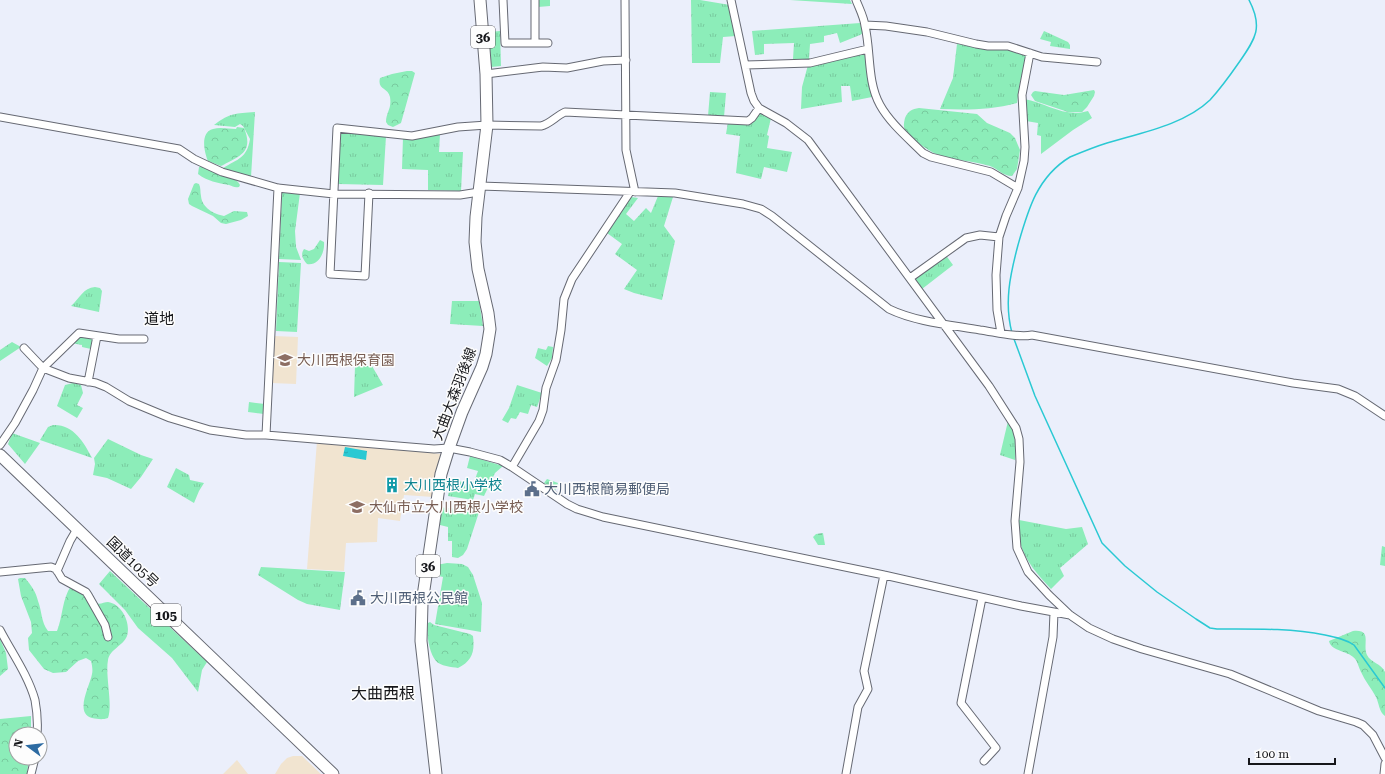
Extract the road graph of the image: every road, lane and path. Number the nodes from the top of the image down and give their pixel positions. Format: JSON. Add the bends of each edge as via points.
{"nodes":[{"id":1,"x":480,"y":0,"type":"edge"},
{"id":2,"x":503,"y":0,"type":"edge"},
{"id":3,"x":535,"y":0,"type":"edge"},
{"id":4,"x":624,"y":0,"type":"edge"},
{"id":5,"x":731,"y":0,"type":"edge"},
{"id":6,"x":856,"y":0,"type":"edge"},
{"id":7,"x":865,"y":25,"type":"junction"},
{"id":8,"x":536,"y":43,"type":"junction"},
{"id":9,"x":548,"y":43,"type":"dead end"},
{"id":10,"x":868,"y":49,"type":"junction"},
{"id":11,"x":1030,"y":53,"type":"junction"},
{"id":12,"x":626,"y":60,"type":"junction"},
{"id":13,"x":1097,"y":62,"type":"dead end"},
{"id":14,"x":745,"y":65,"type":"junction"},
{"id":15,"x":486,"y":74,"type":"junction"},
{"id":16,"x":759,"y":108,"type":"junction"},
{"id":17,"x":626,"y":114,"type":"junction"},
{"id":18,"x":0,"y":117,"type":"edge"},
{"id":19,"x":487,"y":125,"type":"junction"},
{"id":20,"x":278,"y":188,"type":"junction"},
{"id":21,"x":1018,"y":188,"type":"junction"},
{"id":22,"x":480,"y":189,"type":"junction"},
{"id":23,"x":632,"y":192,"type":"junction"},
{"id":24,"x":369,"y":193,"type":"junction"},
{"id":25,"x":334,"y":194,"type":"junction"},
{"id":26,"x":999,"y":237,"type":"junction"},
{"id":27,"x":910,"y":278,"type":"junction"},
{"id":28,"x":943,"y":324,"type":"junction"},
{"id":29,"x":1000,"y":333,"type":"junction"},
{"id":30,"x":97,"y":336,"type":"junction"},
{"id":31,"x":144,"y":338,"type":"dead end"},
{"id":32,"x":24,"y":348,"type":"dead end"},
{"id":33,"x":43,"y":368,"type":"junction"},
{"id":34,"x":88,"y":382,"type":"junction"},
{"id":35,"x":1385,"y":416,"type":"edge"},
{"id":36,"x":266,"y":435,"type":"junction"},
{"id":37,"x":0,"y":445,"type":"edge"},
{"id":38,"x":449,"y":448,"type":"junction"},
{"id":39,"x":0,"y":455,"type":"edge"},
{"id":40,"x":512,"y":467,"type":"junction"},
{"id":41,"x":77,"y":529,"type":"junction"},
{"id":42,"x":57,"y":571,"type":"junction"},
{"id":43,"x":0,"y":572,"type":"edge"},
{"id":44,"x":884,"y":575,"type":"junction"},
{"id":45,"x":982,"y":598,"type":"junction"},
{"id":46,"x":1054,"y":612,"type":"junction"},
{"id":47,"x":1070,"y":615,"type":"junction"},
{"id":48,"x":0,"y":630,"type":"edge"},
{"id":49,"x":108,"y":637,"type":"dead end"},
{"id":50,"x":38,"y":726,"type":"edge"},
{"id":51,"x":1385,"y":758,"type":"edge"},
{"id":52,"x":984,"y":761,"type":"dead end"},
{"id":53,"x":1385,"y":764,"type":"edge"},
{"id":54,"x":333,"y":774,"type":"edge"},
{"id":55,"x":436,"y":774,"type":"edge"},
{"id":56,"x":846,"y":774,"type":"edge"},
{"id":57,"x":1028,"y":774,"type":"edge"},
{"id":58,"x":1384,"y":774,"type":"edge"}],
"edges":[{"from":1,"to":15,"type":"main road","name":"大曲大森羽後線","number":"36"},
{"from":2,"to":8,"type":"street","via":[[505,43]]},
{"from":3,"to":8,"type":"street"},
{"from":4,"to":12,"type":"street"},
{"from":5,"to":14,"type":"street"},
{"from":6,"to":7,"type":"street"},
{"from":7,"to":10,"type":"street"},
{"from":7,"to":11,"type":"street","via":[[927,32],[982,45],[1008,46]]},
{"from":8,"to":9,"type":"street"},
{"from":10,"to":14,"type":"street","via":[[810,63]]},
{"from":10,"to":21,"type":"street","via":[[874,93],[879,103],[886,115],[923,153],[991,172]]},
{"from":11,"to":13,"type":"street","via":[[1042,57]]},
{"from":11,"to":21,"type":"street","via":[[1022,95],[1025,152]]},
{"from":12,"to":15,"type":"street","via":[[603,61],[567,68],[543,67]]},
{"from":12,"to":17,"type":"street"},
{"from":14,"to":16,"type":"street","via":[[751,93]]},
{"from":15,"to":19,"type":"main road","name":"大曲大森羽後線","number":"36"},
{"from":16,"to":17,"type":"street","via":[[748,121]]},
{"from":16,"to":27,"type":"street","via":[[786,123],[808,140]]},
{"from":17,"to":19,"type":"street","via":[[565,112],[541,126]]},
{"from":17,"to":23,"type":"street","via":[[626,150]]},
{"from":18,"to":20,"type":"street","via":[[178,149],[222,172]]},
{"from":19,"to":22,"type":"main road","name":"大曲大森羽後線","number":"36"},
{"from":19,"to":25,"type":"street","via":[[458,127],[412,136],[337,128]]},
{"from":20,"to":25,"type":"street"},
{"from":20,"to":36,"type":"street"},
{"from":21,"to":26,"type":"street"},
{"from":22,"to":23,"type":"street"},
{"from":22,"to":24,"type":"street","via":[[460,195]]},
{"from":22,"to":38,"type":"main road","name":"大曲大森羽後線","number":"36","via":[[475,242],[488,313],[489,341],[482,367]]},
{"from":23,"to":28,"type":"street","via":[[675,193],[761,209],[889,309],[909,317]]},
{"from":23,"to":40,"type":"street","via":[[572,279],[564,299],[556,360],[546,388],[543,410]]},
{"from":24,"to":25,"type":"street"},
{"from":24,"to":25,"type":"street","via":[[365,276],[330,274]]},
{"from":26,"to":27,"type":"street","via":[[980,235],[966,238]]},
{"from":26,"to":29,"type":"street","via":[[996,275]]},
{"from":27,"to":28,"type":"street"},
{"from":28,"to":29,"type":"street"},
{"from":28,"to":47,"type":"street","via":[[990,386],[1016,428],[1021,450],[1015,521],[1017,548],[1028,572]]},
{"from":29,"to":35,"type":"street","via":[[1026,336],[1032,334],[1338,390],[1355,396]]},
{"from":30,"to":31,"type":"street","via":[[119,340]]},
{"from":30,"to":33,"type":"street","via":[[79,333]]},
{"from":30,"to":34,"type":"street"},
{"from":32,"to":33,"type":"street"},
{"from":33,"to":34,"type":"street"},
{"from":33,"to":37,"type":"street","via":[[15,423]]},
{"from":34,"to":36,"type":"street","via":[[106,387],[129,401],[170,418],[210,430]]},
{"from":36,"to":38,"type":"street","via":[[434,449]]},
{"from":38,"to":40,"type":"street","via":[[500,460]]},
{"from":38,"to":55,"type":"main road","name":"大曲大森羽後線","number":"36","via":[[438,490],[421,622]]},
{"from":39,"to":41,"type":"main road","name":"国道105号","number":"105"},
{"from":40,"to":44,"type":"street","via":[[566,504],[603,517]]},
{"from":41,"to":42,"type":"street"},
{"from":41,"to":54,"type":"main road","name":"国道105号","number":"105"},
{"from":42,"to":43,"type":"street","via":[[51,567]]},
{"from":42,"to":49,"type":"street","via":[[62,579],[86,592]]},
{"from":44,"to":45,"type":"street"},
{"from":44,"to":56,"type":"street","via":[[864,671],[868,689],[858,707]]},
{"from":45,"to":46,"type":"street"},
{"from":45,"to":52,"type":"street","via":[[962,703],[996,748]]},
{"from":46,"to":47,"type":"street"},
{"from":46,"to":57,"type":"street","via":[[1054,637]]},
{"from":47,"to":51,"type":"street","via":[[1089,628],[1113,639],[1230,674],[1319,711],[1363,725],[1373,735]]},
{"from":48,"to":50,"type":"street","via":[[26,676],[35,700]]},
{"from":53,"to":58,"type":"street"}]}
